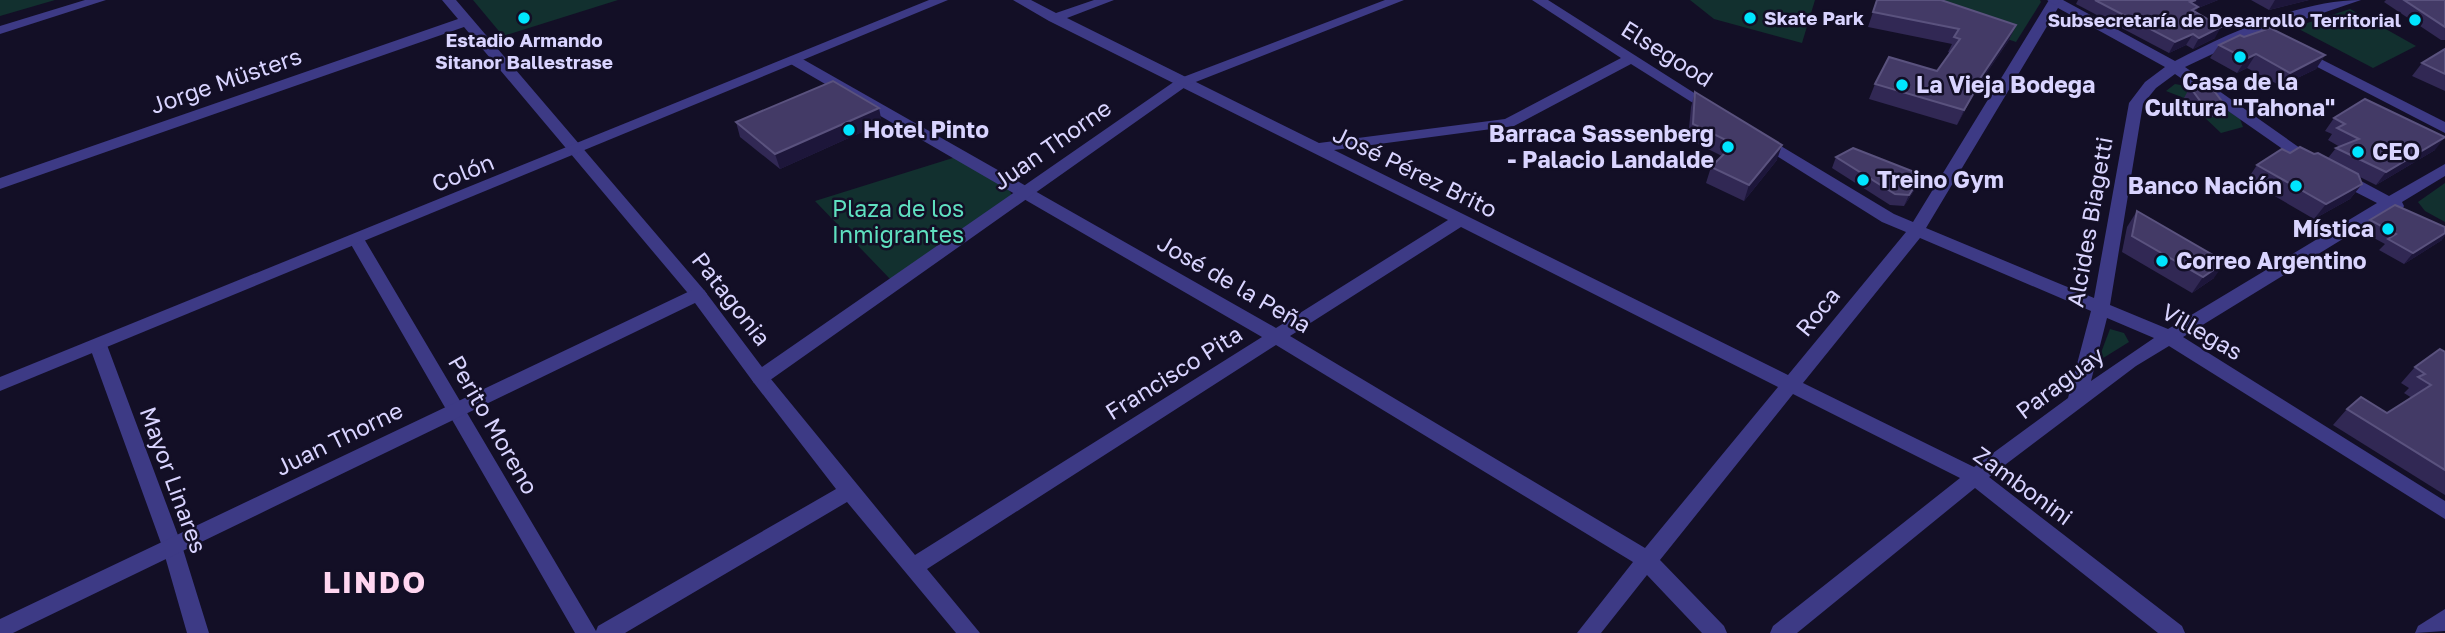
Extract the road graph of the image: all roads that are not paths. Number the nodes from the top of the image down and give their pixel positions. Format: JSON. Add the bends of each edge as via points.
{"nodes":[{"id":1,"x":99,"y":0,"type":"edge"},
{"id":2,"x":449,"y":0,"type":"edge"},
{"id":3,"x":941,"y":0,"type":"edge"},
{"id":4,"x":1020,"y":0,"type":"edge"},
{"id":5,"x":1107,"y":0,"type":"edge"},
{"id":6,"x":1397,"y":0,"type":"edge"},
{"id":7,"x":1539,"y":0,"type":"edge"},
{"id":8,"x":2055,"y":0,"type":"edge"},
{"id":9,"x":2354,"y":0,"type":"edge"},
{"id":10,"x":1054,"y":18,"type":"junction"},
{"id":11,"x":467,"y":21,"type":"junction"},
{"id":12,"x":0,"y":30,"type":"edge"},
{"id":13,"x":2256,"y":30,"type":"junction"},
{"id":14,"x":1632,"y":58,"type":"junction"},
{"id":15,"x":794,"y":60,"type":"junction"},
{"id":16,"x":2175,"y":67,"type":"junction"},
{"id":17,"x":1182,"y":82,"type":"junction"},
{"id":18,"x":1727,"y":118,"type":"edge"},
{"id":19,"x":2445,"y":128,"type":"edge"},
{"id":20,"x":1750,"y":133,"type":"edge"},
{"id":21,"x":1315,"y":148,"type":"junction"},
{"id":22,"x":576,"y":151,"type":"junction"},
{"id":23,"x":2445,"y":169,"type":"edge"},
{"id":24,"x":0,"y":184,"type":"edge"},
{"id":25,"x":1028,"y":192,"type":"junction"},
{"id":26,"x":2389,"y":203,"type":"junction"},
{"id":27,"x":2413,"y":215,"type":"edge"},
{"id":28,"x":1460,"y":220,"type":"junction"},
{"id":29,"x":1916,"y":230,"type":"junction"},
{"id":30,"x":357,"y":241,"type":"junction"},
{"id":31,"x":698,"y":294,"type":"junction"},
{"id":32,"x":2101,"y":307,"type":"junction"},
{"id":33,"x":2167,"y":336,"type":"junction"},
{"id":34,"x":1277,"y":337,"type":"junction"},
{"id":35,"x":98,"y":345,"type":"junction"},
{"id":36,"x":760,"y":378,"type":"junction"},
{"id":37,"x":0,"y":384,"type":"edge"},
{"id":38,"x":1791,"y":385,"type":"junction"},
{"id":39,"x":2076,"y":401,"type":"junction"},
{"id":40,"x":456,"y":411,"type":"junction"},
{"id":41,"x":1975,"y":477,"type":"junction"},
{"id":42,"x":849,"y":491,"type":"junction"},
{"id":43,"x":2445,"y":511,"type":"edge"},
{"id":44,"x":172,"y":546,"type":"junction"},
{"id":45,"x":1645,"y":559,"type":"junction"},
{"id":46,"x":913,"y":567,"type":"junction"},
{"id":47,"x":2445,"y":618,"type":"edge"},
{"id":48,"x":0,"y":629,"type":"edge"},
{"id":49,"x":198,"y":633,"type":"edge"},
{"id":50,"x":586,"y":633,"type":"edge"},
{"id":51,"x":606,"y":633,"type":"edge"},
{"id":52,"x":969,"y":633,"type":"edge"},
{"id":53,"x":1588,"y":633,"type":"edge"},
{"id":54,"x":1716,"y":633,"type":"edge"},
{"id":55,"x":1781,"y":633,"type":"edge"},
{"id":56,"x":2174,"y":633,"type":"edge"},
{"id":57,"x":2426,"y":633,"type":"edge"}],
"edges":[{"from":1,"to":12,"type":"street"},
{"from":2,"to":11,"type":"street","name":"Patagonia"},
{"from":3,"to":15,"type":"street","name":"Colón"},
{"from":4,"to":10,"type":"street","name":"José Pérez Brito"},
{"from":5,"to":10,"type":"street"},
{"from":6,"to":17,"type":"street","name":"Juan Thorne"},
{"from":7,"to":14,"type":"street","name":"Elsegood"},
{"from":8,"to":16,"type":"street"},
{"from":8,"to":29,"type":"street","name":"Roca"},
{"from":9,"to":13,"type":"street","name":"Alcides Biagetti","via":[[2291,15]]},
{"from":10,"to":17,"type":"street","name":"José Pérez Brito"},
{"from":11,"to":22,"type":"street","name":"Patagonia"},
{"from":11,"to":24,"type":"street","name":"Jorge Müsters"},
{"from":13,"to":16,"type":"street","name":"Alcides Biagetti"},
{"from":13,"to":19,"type":"street"},
{"from":14,"to":18,"type":"street","name":"Elsegood"},
{"from":14,"to":21,"type":"street","via":[[1509,123]]},
{"from":15,"to":22,"type":"street","name":"Colón"},
{"from":15,"to":25,"type":"street","name":"José de la Peña"},
{"from":16,"to":26,"type":"street","via":[[2312,162]]},
{"from":16,"to":32,"type":"street","name":"Alcides Biagetti","via":[[2140,93],[2136,103]]},
{"from":17,"to":21,"type":"street","name":"José Pérez Brito"},
{"from":17,"to":25,"type":"street","name":"Juan Thorne"},
{"from":20,"to":29,"type":"street","via":[[1868,208]]},
{"from":21,"to":28,"type":"street","name":"José Pérez Brito"},
{"from":22,"to":30,"type":"street","name":"Colón"},
{"from":22,"to":31,"type":"street","name":"Patagonia"},
{"from":23,"to":26,"type":"street","name":"Paraguay"},
{"from":25,"to":34,"type":"street","name":"José de la Peña"},
{"from":25,"to":36,"type":"street","name":"Juan Thorne"},
{"from":26,"to":27,"type":"street"},
{"from":26,"to":33,"type":"street","name":"Paraguay"},
{"from":28,"to":34,"type":"street","name":"Francisco Pita"},
{"from":28,"to":38,"type":"street","name":"José Pérez Brito"},
{"from":29,"to":32,"type":"street","name":"Villegas"},
{"from":29,"to":38,"type":"street","name":"Roca"},
{"from":30,"to":35,"type":"street","name":"Colón"},
{"from":30,"to":40,"type":"street","name":"Perito Moreno"},
{"from":31,"to":36,"type":"street","name":"Patagonia"},
{"from":31,"to":40,"type":"street","name":"Juan Thorne"},
{"from":32,"to":33,"type":"street","name":"Villegas"},
{"from":32,"to":39,"type":"street","name":"Alcides Biagetti"},
{"from":33,"to":39,"type":"street","name":"Paraguay"},
{"from":33,"to":43,"type":"street","name":"Villegas"},
{"from":34,"to":45,"type":"street","name":"José de la Peña"},
{"from":34,"to":46,"type":"street","name":"Francisco Pita"},
{"from":35,"to":37,"type":"street","name":"Colón"},
{"from":35,"to":44,"type":"street","name":"Mayor Linares"},
{"from":36,"to":42,"type":"street","name":"Patagonia"},
{"from":38,"to":41,"type":"street","name":"Zambonini"},
{"from":38,"to":45,"type":"street","name":"Roca"},
{"from":39,"to":41,"type":"street","name":"Paraguay"},
{"from":40,"to":44,"type":"street","name":"Juan Thorne"},
{"from":40,"to":50,"type":"street","name":"Perito Moreno"},
{"from":41,"to":55,"type":"street","name":"Paraguay"},
{"from":41,"to":56,"type":"street","name":"Zambonini"},
{"from":42,"to":46,"type":"street","name":"Patagonia"},
{"from":42,"to":51,"type":"street"},
{"from":44,"to":48,"type":"street","name":"Juan Thorne"},
{"from":44,"to":49,"type":"street","name":"Mayor Linares"},
{"from":45,"to":53,"type":"street","name":"Roca"},
{"from":45,"to":54,"type":"street","name":"José de la Peña"},
{"from":46,"to":52,"type":"street","name":"Patagonia"},
{"from":47,"to":57,"type":"street"}]}
